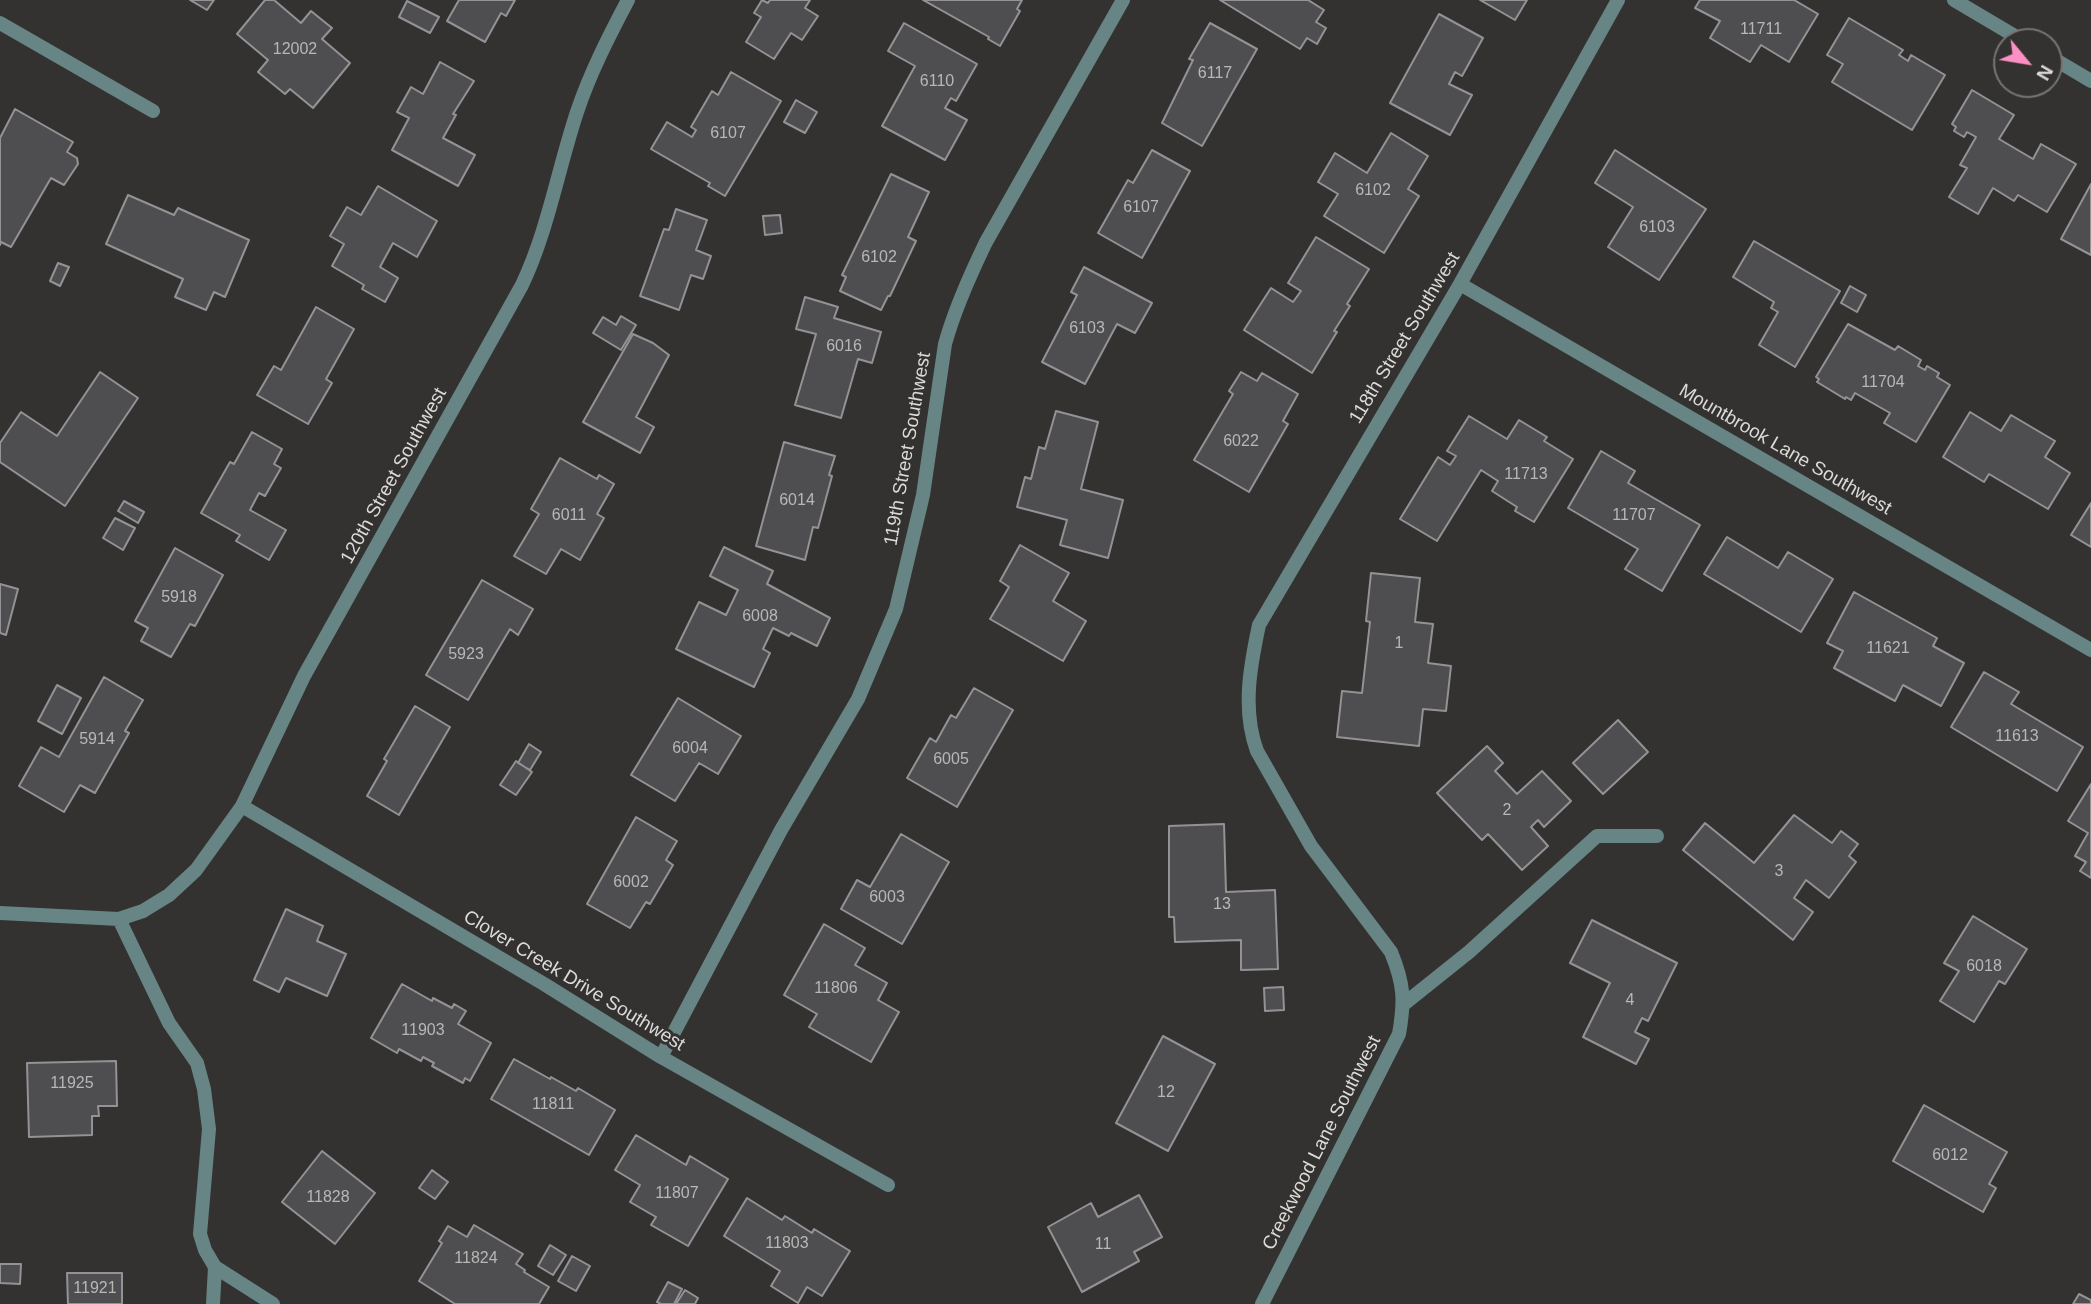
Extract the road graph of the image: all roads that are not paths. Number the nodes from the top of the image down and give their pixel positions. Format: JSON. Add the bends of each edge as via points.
{"nodes":[{"id":1,"x":628,"y":0,"type":"edge"},
{"id":2,"x":1123,"y":0,"type":"edge"},
{"id":3,"x":1618,"y":0,"type":"edge"},
{"id":4,"x":1954,"y":0,"type":"edge"},
{"id":5,"x":0,"y":23,"type":"edge"},
{"id":6,"x":2001,"y":28,"type":"edge"},
{"id":7,"x":2063,"y":64,"type":"edge"},
{"id":8,"x":2091,"y":81,"type":"edge"},
{"id":9,"x":153,"y":111,"type":"dead end"},
{"id":10,"x":1460,"y":284,"type":"junction"},
{"id":11,"x":2091,"y":650,"type":"edge"},
{"id":12,"x":1247,"y":703,"type":"joint"},
{"id":13,"x":242,"y":806,"type":"junction"},
{"id":14,"x":1657,"y":836,"type":"dead end"},
{"id":15,"x":0,"y":913,"type":"edge"},
{"id":16,"x":119,"y":919,"type":"junction"},
{"id":17,"x":1404,"y":1004,"type":"junction"},
{"id":18,"x":661,"y":1057,"type":"junction"},
{"id":19,"x":888,"y":1185,"type":"dead end"},
{"id":20,"x":215,"y":1268,"type":"junction"},
{"id":21,"x":213,"y":1304,"type":"edge"},
{"id":22,"x":273,"y":1304,"type":"edge"},
{"id":23,"x":1262,"y":1304,"type":"edge"}],
"edges":[{"from":1,"to":13,"type":"street","name":"120th Street Southwest","via":[[578,111],[535,257],[522,285],[304,676]]},
{"from":2,"to":18,"type":"street","name":"119th Street Southwest","via":[[986,242],[951,324],[923,495],[896,609],[858,699],[781,830]]},
{"from":3,"to":10,"type":"street","name":"118th Street Southwest"},
{"from":4,"to":6,"type":"street"},
{"from":5,"to":9,"type":"street"},
{"from":7,"to":8,"type":"street"},
{"from":10,"to":11,"type":"street","name":"Mountbrook Lane Southwest"},
{"from":10,"to":12,"type":"street","name":"118th Street Southwest","via":[[1259,625]]},
{"from":12,"to":17,"type":"street","name":"Creekwood Lane Southwest","via":[[1257,751],[1311,846],[1391,952]]},
{"from":13,"to":16,"type":"street","name":"120th Street Southwest","via":[[196,870],[169,895]]},
{"from":13,"to":18,"type":"street","name":"Clover Creek Drive Southwest"},
{"from":14,"to":17,"type":"street","via":[[1597,836]]},
{"from":15,"to":16,"type":"street"},
{"from":16,"to":20,"type":"street","via":[[169,1023],[197,1063],[209,1129],[200,1234]]},
{"from":17,"to":23,"type":"street","name":"Creekwood Lane Southwest","via":[[1399,1034]]},
{"from":18,"to":19,"type":"street","name":"Clover Creek Drive Southwest"},
{"from":20,"to":21,"type":"street"},
{"from":20,"to":22,"type":"street"}]}
